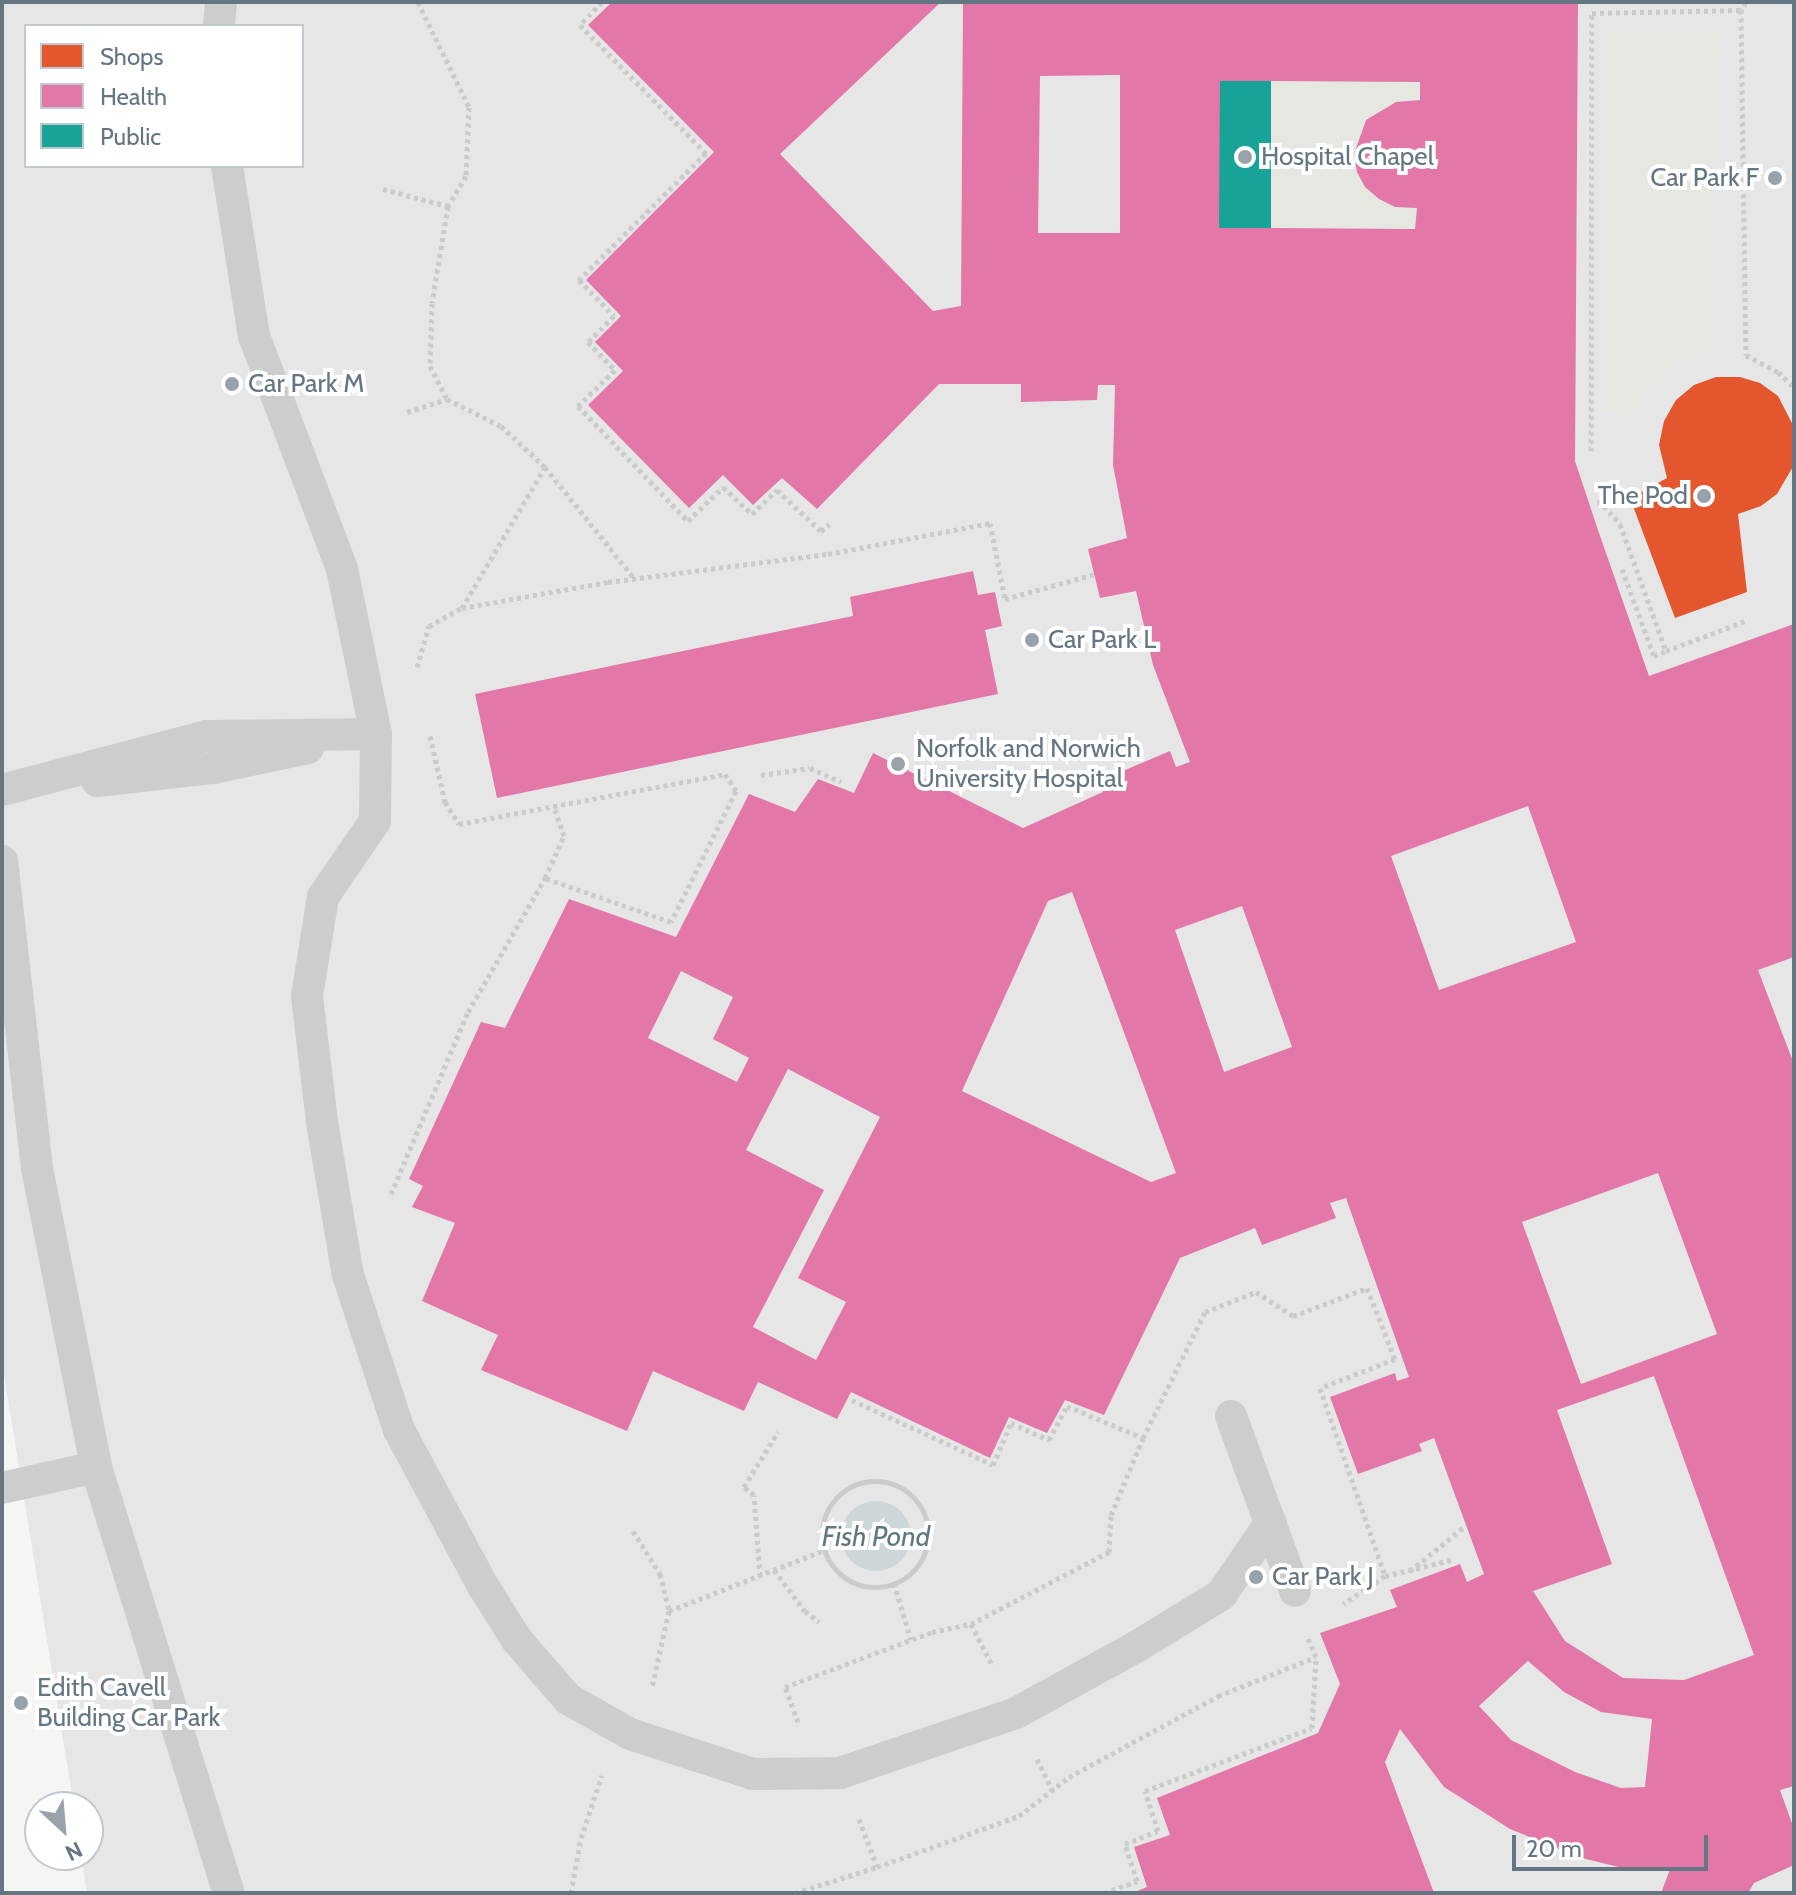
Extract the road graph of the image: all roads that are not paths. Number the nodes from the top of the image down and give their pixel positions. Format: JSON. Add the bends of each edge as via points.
{"nodes":[{"id":1,"x":221,"y":2,"type":"edge"},
{"id":2,"x":219,"y":24,"type":"edge"},
{"id":3,"x":227,"y":168,"type":"edge"},
{"id":4,"x":376,"y":734,"type":"junction"},
{"id":5,"x":2,"y":790,"type":"edge"},
{"id":6,"x":2,"y":861,"type":"edge"},
{"id":7,"x":1231,"y":1416,"type":"dead end"},
{"id":8,"x":2,"y":1465,"type":"edge"},
{"id":9,"x":96,"y":1467,"type":"junction"},
{"id":10,"x":2,"y":1488,"type":"edge"},
{"id":11,"x":1271,"y":1522,"type":"junction"},
{"id":12,"x":1295,"y":1591,"type":"dead end"},
{"id":13,"x":229,"y":1893,"type":"edge"}],
"edges":[{"from":1,"to":2,"type":"lane"},
{"from":3,"to":4,"type":"lane","via":[[254,336],[342,569]]},
{"from":4,"to":5,"type":"lane","via":[[213,768]]},
{"from":4,"to":11,"type":"lane","via":[[375,821],[323,897],[307,996],[348,1275],[399,1430],[483,1586],[517,1640],[568,1699],[630,1734],[753,1774],[840,1773],[1016,1713],[1136,1647],[1221,1595]]},
{"from":6,"to":9,"type":"lane","via":[[37,1168]]},
{"from":7,"to":11,"type":"lane"},
{"from":8,"to":9,"type":"lane"},
{"from":9,"to":10,"type":"lane"},
{"from":9,"to":13,"type":"lane"},
{"from":11,"to":12,"type":"lane"}]}
